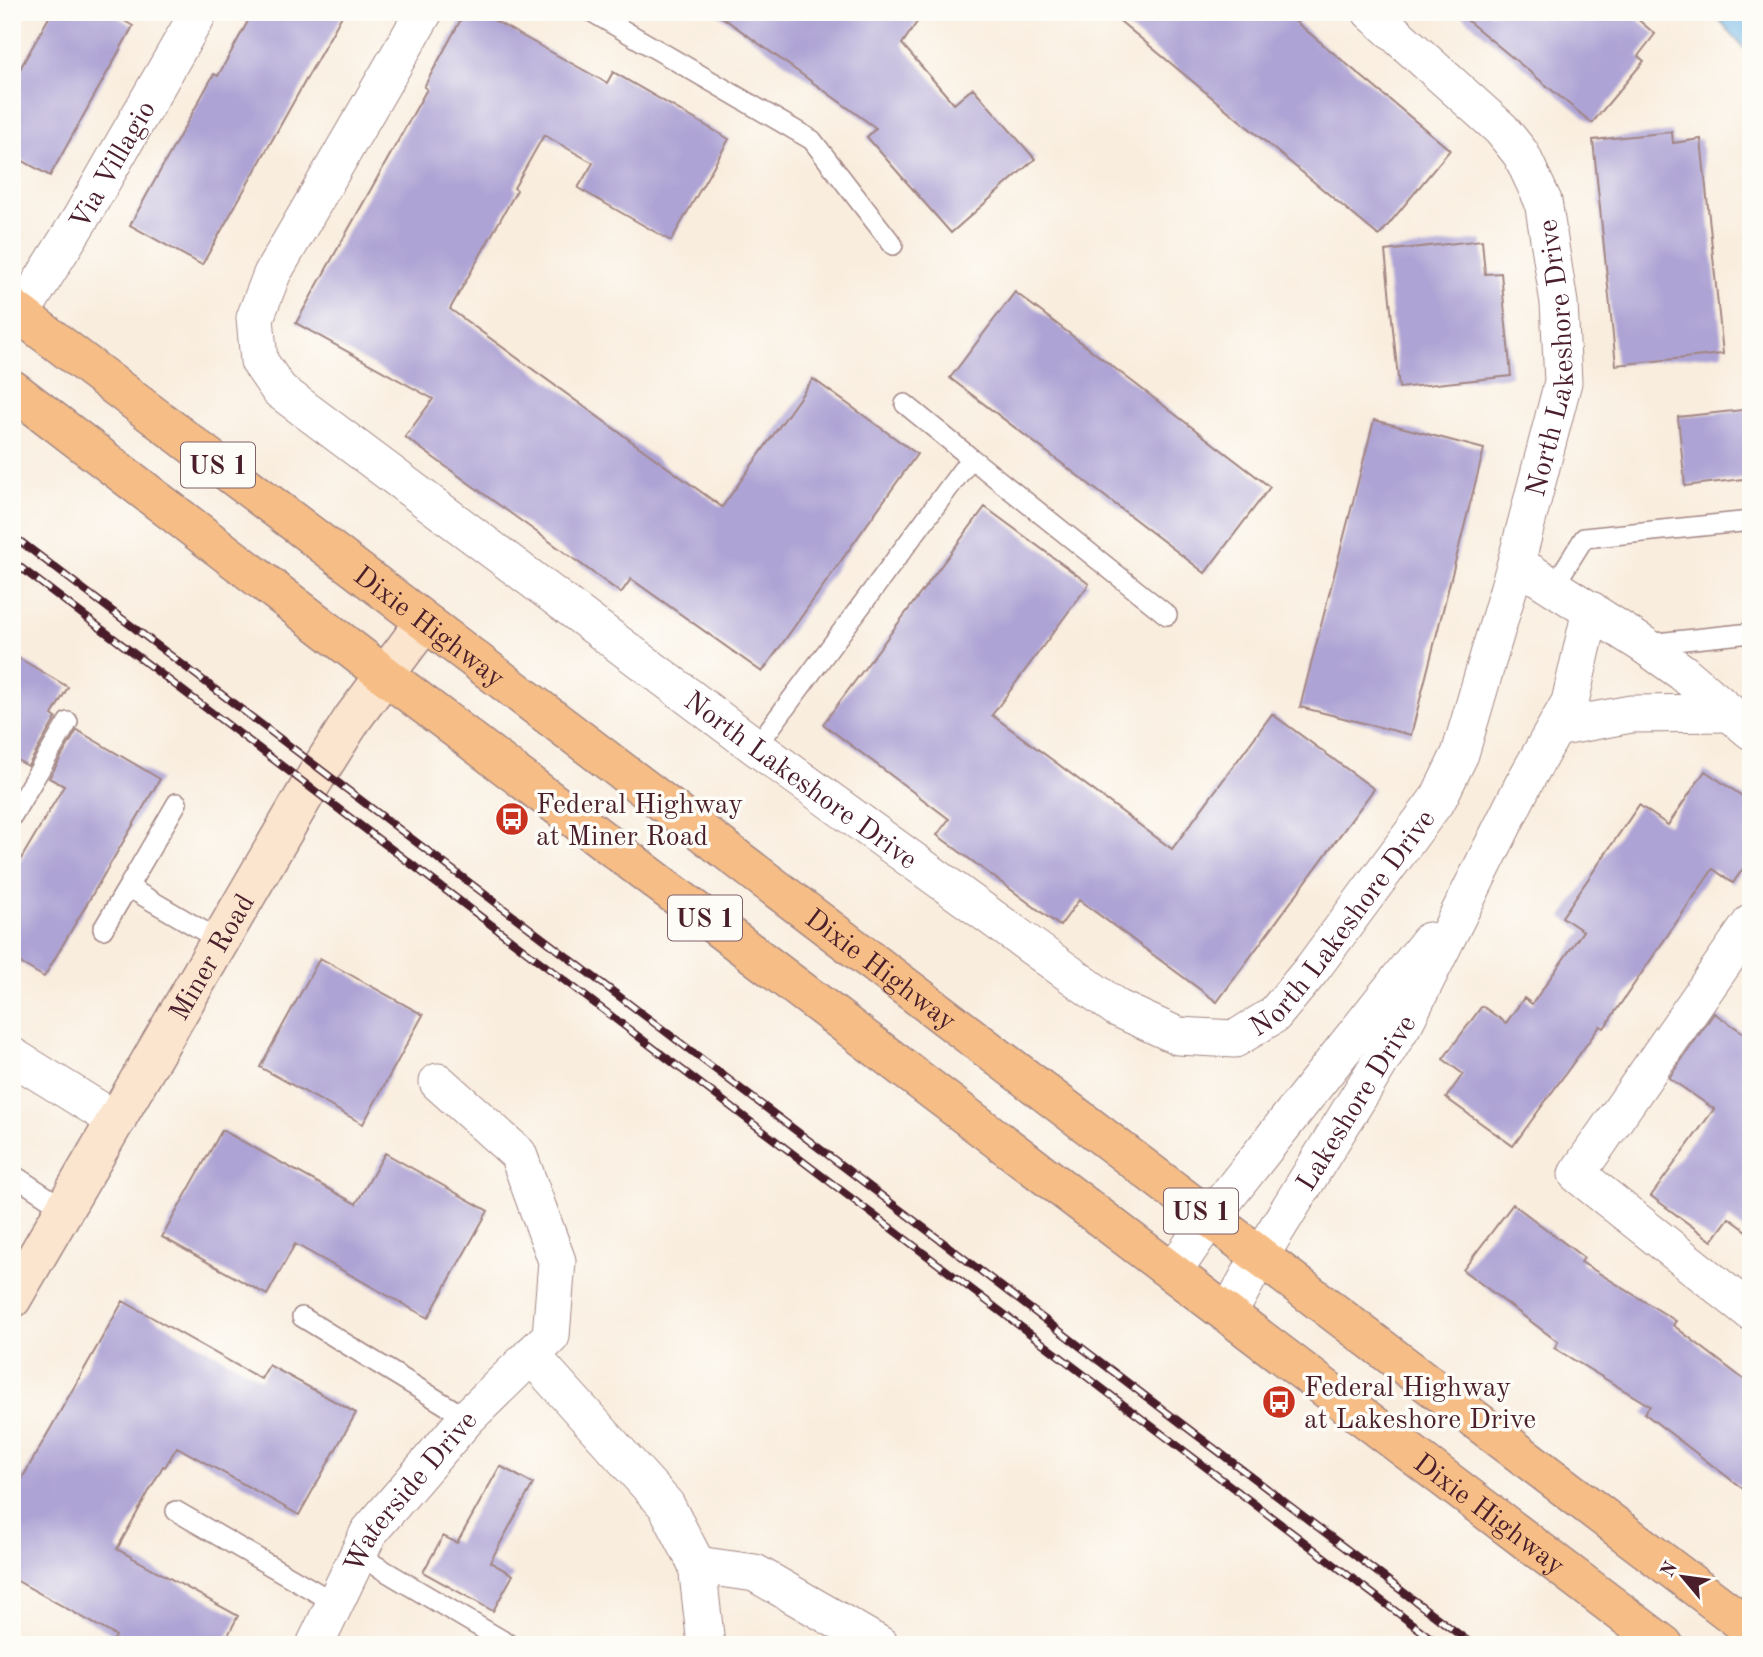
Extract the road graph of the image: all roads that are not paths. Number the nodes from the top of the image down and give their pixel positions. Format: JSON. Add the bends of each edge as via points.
{"nodes":[{"id":1,"x":199,"y":12,"type":"edge"},
{"id":2,"x":424,"y":12,"type":"edge"},
{"id":3,"x":592,"y":12,"type":"edge"},
{"id":4,"x":1371,"y":12,"type":"edge"},
{"id":5,"x":894,"y":245,"type":"dead end"},
{"id":6,"x":17,"y":311,"type":"edge"},
{"id":7,"x":12,"y":389,"type":"edge"},
{"id":8,"x":905,"y":404,"type":"dead end"},
{"id":9,"x":971,"y":458,"type":"junction"},
{"id":10,"x":1751,"y":521,"type":"edge"},
{"id":11,"x":1516,"y":563,"type":"junction"},
{"id":12,"x":1554,"y":586,"type":"junction"},
{"id":13,"x":1591,"y":610,"type":"junction"},
{"id":14,"x":1167,"y":615,"type":"dead end"},
{"id":15,"x":424,"y":623,"type":"junction"},
{"id":16,"x":1751,"y":633,"type":"edge"},
{"id":17,"x":1644,"y":645,"type":"junction"},
{"id":18,"x":385,"y":675,"type":"junction"},
{"id":19,"x":68,"y":722,"type":"dead end"},
{"id":20,"x":1740,"y":722,"type":"edge"},
{"id":21,"x":1556,"y":728,"type":"junction"},
{"id":22,"x":755,"y":747,"type":"junction"},
{"id":23,"x":177,"y":803,"type":"dead end"},
{"id":24,"x":15,"y":805,"type":"edge"},
{"id":25,"x":128,"y":887,"type":"junction"},
{"id":26,"x":1472,"y":887,"type":"junction"},
{"id":27,"x":1751,"y":923,"type":"edge"},
{"id":28,"x":103,"y":929,"type":"dead end"},
{"id":29,"x":219,"y":940,"type":"junction"},
{"id":30,"x":12,"y":1056,"type":"edge"},
{"id":31,"x":438,"y":1082,"type":"dead end"},
{"id":32,"x":117,"y":1122,"type":"junction"},
{"id":33,"x":12,"y":1174,"type":"edge"},
{"id":34,"x":65,"y":1209,"type":"junction"},
{"id":35,"x":1210,"y":1218,"type":"junction"},
{"id":36,"x":1260,"y":1256,"type":"junction"},
{"id":37,"x":1173,"y":1272,"type":"junction"},
{"id":38,"x":12,"y":1299,"type":"edge"},
{"id":39,"x":1751,"y":1312,"type":"edge"},
{"id":40,"x":1228,"y":1314,"type":"junction"},
{"id":41,"x":302,"y":1317,"type":"dead end"},
{"id":42,"x":531,"y":1355,"type":"junction"},
{"id":43,"x":467,"y":1419,"type":"junction"},
{"id":44,"x":176,"y":1511,"type":"dead end"},
{"id":45,"x":358,"y":1555,"type":"junction"},
{"id":46,"x":697,"y":1565,"type":"junction"},
{"id":47,"x":335,"y":1603,"type":"junction"},
{"id":48,"x":1751,"y":1629,"type":"edge"},
{"id":49,"x":315,"y":1645,"type":"edge"},
{"id":50,"x":510,"y":1645,"type":"edge"},
{"id":51,"x":706,"y":1645,"type":"edge"},
{"id":52,"x":880,"y":1645,"type":"edge"},
{"id":53,"x":1664,"y":1645,"type":"edge"}],
"edges":[{"from":1,"to":6,"type":"street","name":"Via Villagio","via":[[82,216]]},
{"from":2,"to":22,"type":"street","name":"North Lakeshore Drive","via":[[272,274],[255,318],[259,361],[279,390]]},
{"from":3,"to":5,"type":"lane","via":[[812,140]]},
{"from":4,"to":11,"type":"street","name":"North Lakeshore Drive","via":[[1501,129],[1521,154],[1543,201],[1560,313],[1563,382]]},
{"from":6,"to":15,"type":"main road","name":"Dixie Highway","number":"US 1"},
{"from":7,"to":18,"type":"main road","name":"Dixie Highway","number":"US 1"},
{"from":8,"to":9,"type":"lane"},
{"from":9,"to":14,"type":"lane"},
{"from":9,"to":22,"type":"lane"},
{"from":10,"to":12,"type":"lane","via":[[1584,538]]},
{"from":11,"to":12,"type":"street"},
{"from":11,"to":22,"type":"street","name":"North Lakeshore Drive","via":[[1461,754],[1440,797],[1274,1015],[1235,1039],[1178,1036],[1117,1009]]},
{"from":12,"to":13,"type":"street"},
{"from":13,"to":17,"type":"street"},
{"from":13,"to":21,"type":"street","name":"Lakeshore Drive","via":[[1570,702]]},
{"from":15,"to":18,"type":"street","name":"Miner Road"},
{"from":15,"to":35,"type":"main road","name":"Dixie Highway","number":"US 1"},
{"from":16,"to":17,"type":"lane"},
{"from":17,"to":20,"type":"street"},
{"from":18,"to":29,"type":"street","name":"Miner Road","via":[[310,786]]},
{"from":18,"to":37,"type":"main road","name":"Dixie Highway","number":"US 1"},
{"from":19,"to":24,"type":"lane"},
{"from":20,"to":21,"type":"street","via":[[1631,713]]},
{"from":21,"to":26,"type":"street","name":"Lakeshore Drive"},
{"from":23,"to":25,"type":"lane"},
{"from":25,"to":28,"type":"lane"},
{"from":25,"to":29,"type":"lane"},
{"from":26,"to":35,"type":"street","name":"Lakeshore Drive"},
{"from":26,"to":36,"type":"street","name":"Lakeshore Drive","via":[[1406,1020]]},
{"from":27,"to":39,"type":"street","via":[[1577,1174]]},
{"from":29,"to":32,"type":"street","name":"Miner Road"},
{"from":30,"to":32,"type":"street"},
{"from":31,"to":42,"type":"street","name":"Waterside Drive","via":[[517,1154],[557,1261],[551,1336]]},
{"from":32,"to":34,"type":"street","name":"Miner Road"},
{"from":33,"to":34,"type":"lane"},
{"from":34,"to":38,"type":"street","name":"Miner Road"},
{"from":35,"to":36,"type":"main road","name":"Dixie Highway","number":"US 1"},
{"from":35,"to":37,"type":"street","name":"Lakeshore Drive"},
{"from":36,"to":40,"type":"street","name":"Lakeshore Drive"},
{"from":36,"to":48,"type":"main road","name":"Dixie Highway","number":"US 1"},
{"from":37,"to":40,"type":"main road","name":"Dixie Highway","number":"US 1"},
{"from":40,"to":53,"type":"main road","name":"Dixie Highway","number":"US 1"},
{"from":41,"to":43,"type":"lane"},
{"from":42,"to":43,"type":"street","name":"Waterside Drive"},
{"from":42,"to":46,"type":"street","via":[[666,1505]]},
{"from":43,"to":45,"type":"street","name":"Waterside Drive","via":[[369,1532]]},
{"from":44,"to":47,"type":"lane"},
{"from":45,"to":47,"type":"street","name":"Waterside Drive"},
{"from":45,"to":50,"type":"lane"},
{"from":46,"to":51,"type":"street"},
{"from":46,"to":52,"type":"street","via":[[755,1573]]},
{"from":47,"to":49,"type":"street","name":"Waterside Drive"}]}
